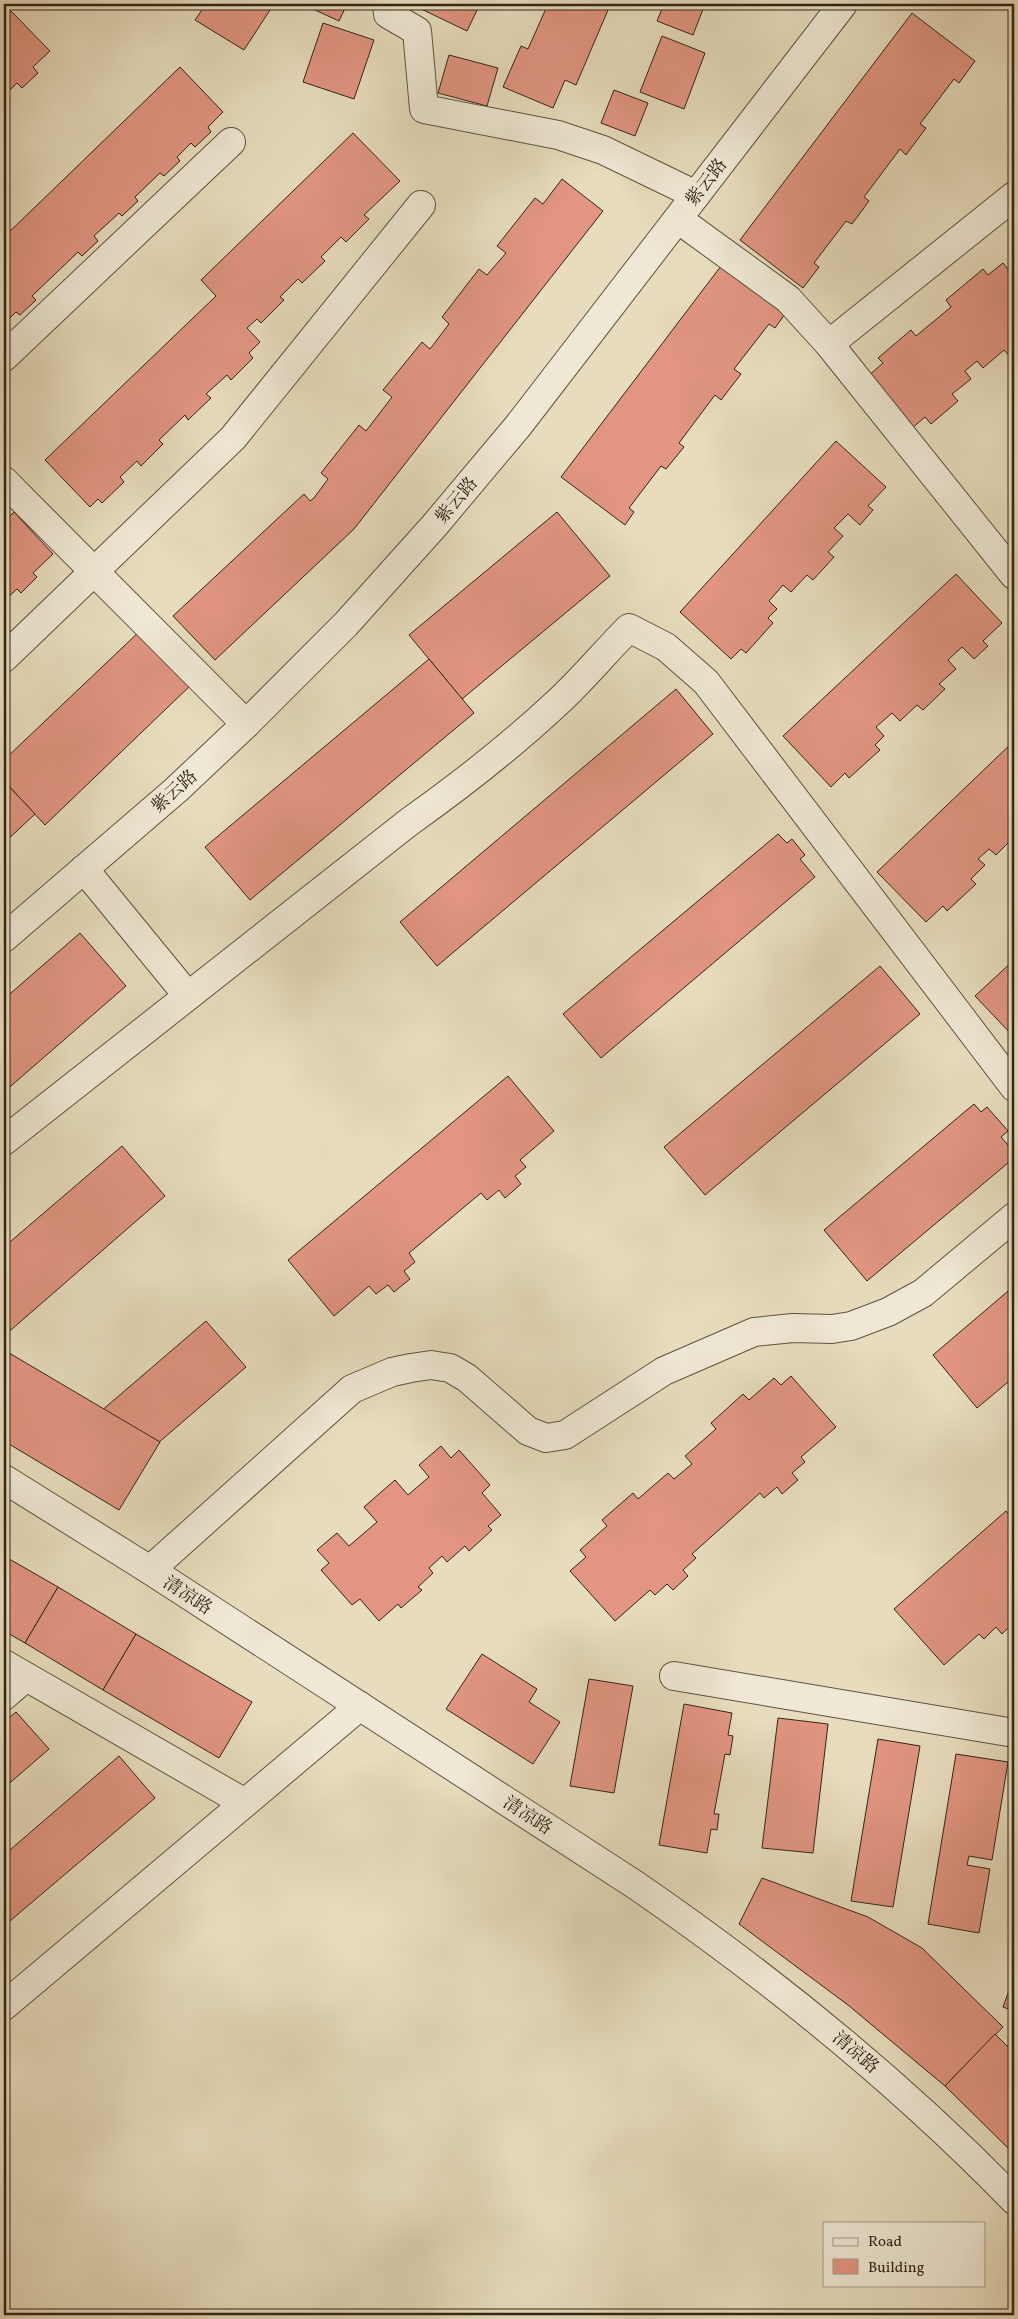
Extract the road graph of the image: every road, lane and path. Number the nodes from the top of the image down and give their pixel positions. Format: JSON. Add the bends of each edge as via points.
{"nodes":[{"id":1,"x":387,"y":4,"type":"edge"},
{"id":2,"x":844,"y":4,"type":"edge"},
{"id":3,"x":231,"y":142,"type":"dead end"},
{"id":4,"x":696,"y":196,"type":"junction"},
{"id":5,"x":1014,"y":196,"type":"edge"},
{"id":6,"x":421,"y":205,"type":"dead end"},
{"id":7,"x":678,"y":218,"type":"junction"},
{"id":8,"x":828,"y":344,"type":"junction"},
{"id":9,"x":4,"y":357,"type":"edge"},
{"id":10,"x":4,"y":481,"type":"edge"},
{"id":11,"x":95,"y":572,"type":"junction"},
{"id":12,"x":1014,"y":575,"type":"edge"},
{"id":13,"x":4,"y":658,"type":"edge"},
{"id":14,"x":246,"y":724,"type":"junction"},
{"id":15,"x":84,"y":869,"type":"junction"},
{"id":16,"x":4,"y":938,"type":"edge"},
{"id":17,"x":188,"y":996,"type":"junction"},
{"id":18,"x":1014,"y":1087,"type":"edge"},
{"id":19,"x":4,"y":1141,"type":"edge"},
{"id":20,"x":1014,"y":1217,"type":"edge"},
{"id":21,"x":4,"y":1479,"type":"edge"},
{"id":22,"x":150,"y":1570,"type":"junction"},
{"id":23,"x":15,"y":1670,"type":"edge"},
{"id":24,"x":674,"y":1676,"type":"dead end"},
{"id":25,"x":4,"y":1696,"type":"edge"},
{"id":26,"x":360,"y":1706,"type":"junction"},
{"id":27,"x":1014,"y":1733,"type":"edge"},
{"id":28,"x":245,"y":1803,"type":"junction"},
{"id":29,"x":4,"y":2006,"type":"edge"},
{"id":30,"x":1014,"y":2200,"type":"edge"}],
"edges":[{"from":1,"to":4,"type":"street","via":[[388,14],[417,31],[424,109],[558,135],[603,150]]},
{"from":2,"to":4,"type":"street","name":"紫云路"},
{"from":3,"to":9,"type":"street"},
{"from":4,"to":7,"type":"street","name":"紫云路"},
{"from":5,"to":8,"type":"street"},
{"from":6,"to":11,"type":"street","via":[[233,438]]},
{"from":7,"to":8,"type":"street","via":[[788,299]]},
{"from":7,"to":14,"type":"street","name":"紫云路","via":[[518,426],[434,526],[346,624]]},
{"from":8,"to":12,"type":"street"},
{"from":10,"to":11,"type":"street"},
{"from":11,"to":13,"type":"street"},
{"from":11,"to":14,"type":"street"},
{"from":14,"to":15,"type":"street","name":"紫云路"},
{"from":15,"to":16,"type":"street","name":"紫云路"},
{"from":15,"to":17,"type":"street"},
{"from":17,"to":18,"type":"street","via":[[512,744],[559,701],[629,628],[666,647],[706,682]]},
{"from":17,"to":19,"type":"street"},
{"from":20,"to":22,"type":"street","via":[[923,1293],[888,1312],[851,1326],[832,1329],[754,1332],[664,1371],[565,1435],[546,1438],[528,1431],[467,1378],[450,1368],[431,1365],[392,1372],[352,1389]]},
{"from":21,"to":22,"type":"street","name":"清凉路"},
{"from":22,"to":26,"type":"street","name":"清凉路"},
{"from":23,"to":25,"type":"street"},
{"from":23,"to":28,"type":"street"},
{"from":24,"to":27,"type":"street"},
{"from":26,"to":28,"type":"street"},
{"from":26,"to":30,"type":"street","name":"清凉路","via":[[637,1886],[758,1972],[917,2104]]},
{"from":28,"to":29,"type":"street"}]}
